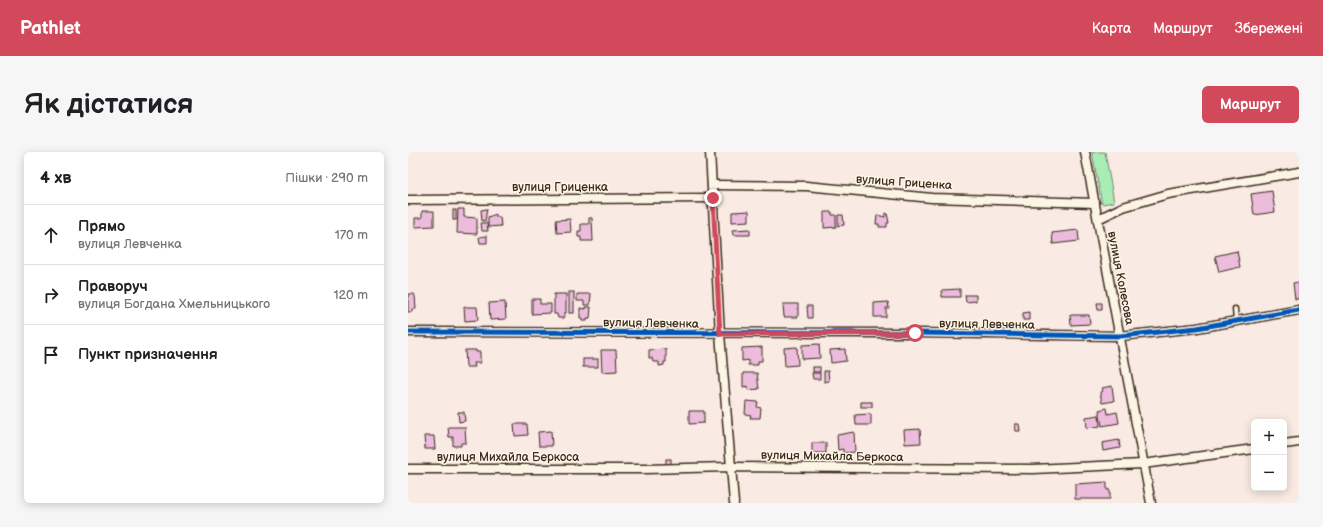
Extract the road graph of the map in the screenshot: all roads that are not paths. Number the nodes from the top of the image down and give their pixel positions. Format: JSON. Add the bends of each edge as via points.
{"nodes":[{"id":1,"x":710,"y":152,"type":"edge"},
{"id":2,"x":1085,"y":152,"type":"edge"},
{"id":3,"x":1299,"y":172,"type":"edge"},
{"id":4,"x":712,"y":184,"type":"junction"},
{"id":5,"x":713,"y":198,"type":"junction"},
{"id":6,"x":408,"y":200,"type":"edge"},
{"id":7,"x":1095,"y":202,"type":"junction"},
{"id":8,"x":1098,"y":220,"type":"junction"},
{"id":9,"x":1235,"y":309,"type":"dead end"},
{"id":10,"x":1299,"y":310,"type":"edge"},
{"id":11,"x":1236,"y":321,"type":"junction"},
{"id":12,"x":408,"y":332,"type":"edge"},
{"id":13,"x":720,"y":334,"type":"junction"},
{"id":14,"x":1120,"y":336,"type":"junction"},
{"id":15,"x":1299,"y":442,"type":"edge"},
{"id":16,"x":1287,"y":444,"type":"edge"},
{"id":17,"x":1251,"y":449,"type":"edge"},
{"id":18,"x":1143,"y":464,"type":"junction"},
{"id":19,"x":730,"y":467,"type":"junction"},
{"id":20,"x":408,"y":469,"type":"edge"},
{"id":21,"x":734,"y":503,"type":"edge"},
{"id":22,"x":1151,"y":503,"type":"edge"}],
"edges":[{"from":1,"to":4,"type":"street"},
{"from":2,"to":7,"type":"street","name":"вулиця Колесова"},
{"from":3,"to":8,"type":"street","via":[[1168,194],[1123,207]]},
{"from":4,"to":5,"type":"street"},
{"from":4,"to":7,"type":"street","name":"вулиця Гриценка","via":[[806,186],[932,198]]},
{"from":5,"to":6,"type":"street","name":"вулиця Гриценка"},
{"from":5,"to":13,"type":"street"},
{"from":7,"to":8,"type":"street","name":"вулиця Колесова"},
{"from":8,"to":14,"type":"street","name":"вулиця Колесова"},
{"from":9,"to":11,"type":"lane"},
{"from":10,"to":11,"type":"street","name":"вулиця Левченка"},
{"from":11,"to":14,"type":"street","name":"вулиця Левченка"},
{"from":12,"to":13,"type":"street","name":"вулиця Левченка"},
{"from":13,"to":14,"type":"street","name":"вулиця Левченка"},
{"from":13,"to":19,"type":"street"},
{"from":14,"to":18,"type":"street","name":"вулиця Колесова"},
{"from":15,"to":16,"type":"street"},
{"from":17,"to":18,"type":"street","name":"вулиця Михайла Беркоса"},
{"from":18,"to":19,"type":"street","name":"вулиця Михайла Беркоса","via":[[1033,469]]},
{"from":18,"to":22,"type":"street","name":"вулиця Колесова"},
{"from":19,"to":20,"type":"street","name":"вулиця Михайла Беркоса"},
{"from":19,"to":21,"type":"street"}]}
